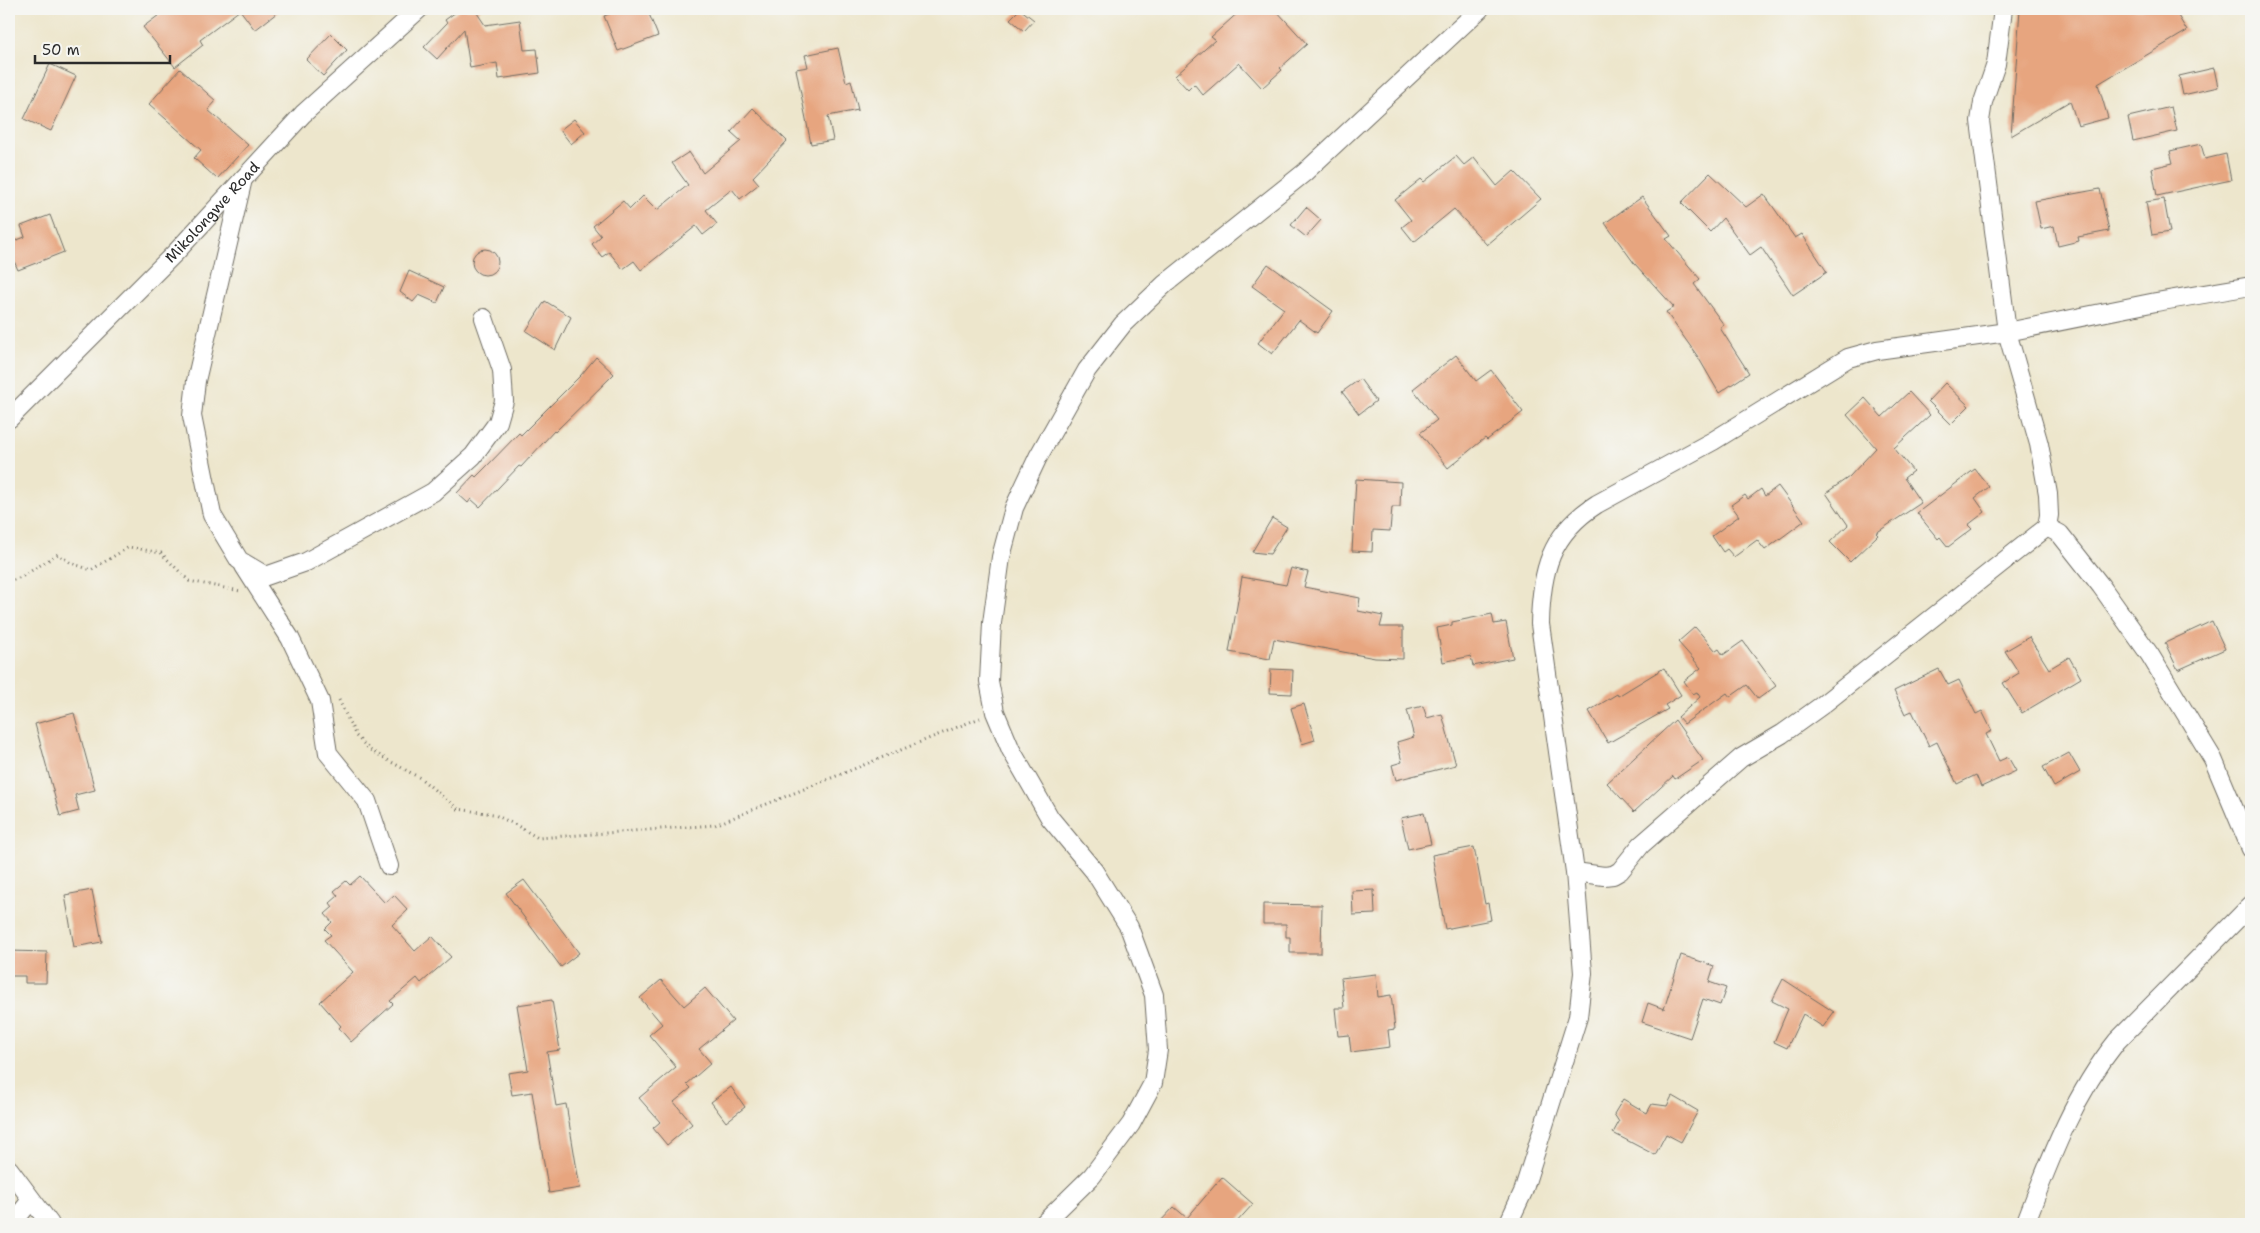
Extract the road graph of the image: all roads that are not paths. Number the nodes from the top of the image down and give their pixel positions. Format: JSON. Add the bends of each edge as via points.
{"nodes":[{"id":1,"x":419,"y":9,"type":"edge"},
{"id":2,"x":1480,"y":9,"type":"edge"},
{"id":3,"x":2004,"y":9,"type":"edge"},
{"id":4,"x":243,"y":179,"type":"junction"},
{"id":5,"x":2251,"y":286,"type":"edge"},
{"id":6,"x":484,"y":318,"type":"dead end"},
{"id":7,"x":2007,"y":332,"type":"junction"},
{"id":8,"x":9,"y":419,"type":"edge"},
{"id":9,"x":2047,"y":527,"type":"junction"},
{"id":10,"x":239,"y":560,"type":"junction"},
{"id":11,"x":2251,"y":849,"type":"edge"},
{"id":12,"x":389,"y":866,"type":"dead end"},
{"id":13,"x":1575,"y":872,"type":"junction"},
{"id":14,"x":2251,"y":905,"type":"edge"},
{"id":15,"x":9,"y":1169,"type":"edge"},
{"id":16,"x":31,"y":1200,"type":"junction"},
{"id":17,"x":12,"y":1224,"type":"edge"},
{"id":18,"x":50,"y":1224,"type":"edge"},
{"id":19,"x":1043,"y":1224,"type":"edge"},
{"id":20,"x":1508,"y":1224,"type":"edge"},
{"id":21,"x":2025,"y":1224,"type":"edge"}],
"edges":[{"from":1,"to":4,"type":"street","name":"Mikolongwe Road","via":[[303,114]]},
{"from":2,"to":19,"type":"street","via":[[1304,174],[1164,284],[1123,324],[1087,370],[1038,457],[1012,516],[1001,557],[992,623],[989,681],[995,712],[1011,750],[1050,818],[1094,871],[1129,927],[1154,994],[1158,1050],[1153,1084],[1131,1124],[1092,1176]]},
{"from":3,"to":7,"type":"street","via":[[1996,64],[1980,121]]},
{"from":4,"to":8,"type":"street","name":"Mikolongwe Road","via":[[177,251]]},
{"from":4,"to":10,"type":"street","via":[[196,381],[192,416],[212,515]]},
{"from":5,"to":7,"type":"street"},
{"from":6,"to":10,"type":"street","via":[[502,370],[504,401],[498,422],[473,456],[433,492],[306,562],[266,576]]},
{"from":7,"to":9,"type":"street","via":[[2039,444],[2048,494]]},
{"from":7,"to":13,"type":"street","via":[[1878,350],[1848,358],[1713,441],[1597,504],[1567,528],[1549,558],[1542,583],[1540,624]]},
{"from":9,"to":11,"type":"street","via":[[2060,534],[2150,655],[2213,759]]},
{"from":9,"to":13,"type":"street","via":[[1821,706],[1741,758],[1641,844],[1620,871],[1604,876]]},
{"from":10,"to":12,"type":"street","via":[[290,638],[320,700],[328,753],[367,801]]},
{"from":13,"to":20,"type":"street","via":[[1583,973],[1578,1017],[1523,1192]]},
{"from":14,"to":21,"type":"street","via":[[2117,1041],[2098,1066],[2062,1130]]},
{"from":15,"to":16,"type":"street"},
{"from":16,"to":17,"type":"street"},
{"from":16,"to":18,"type":"street"}]}
